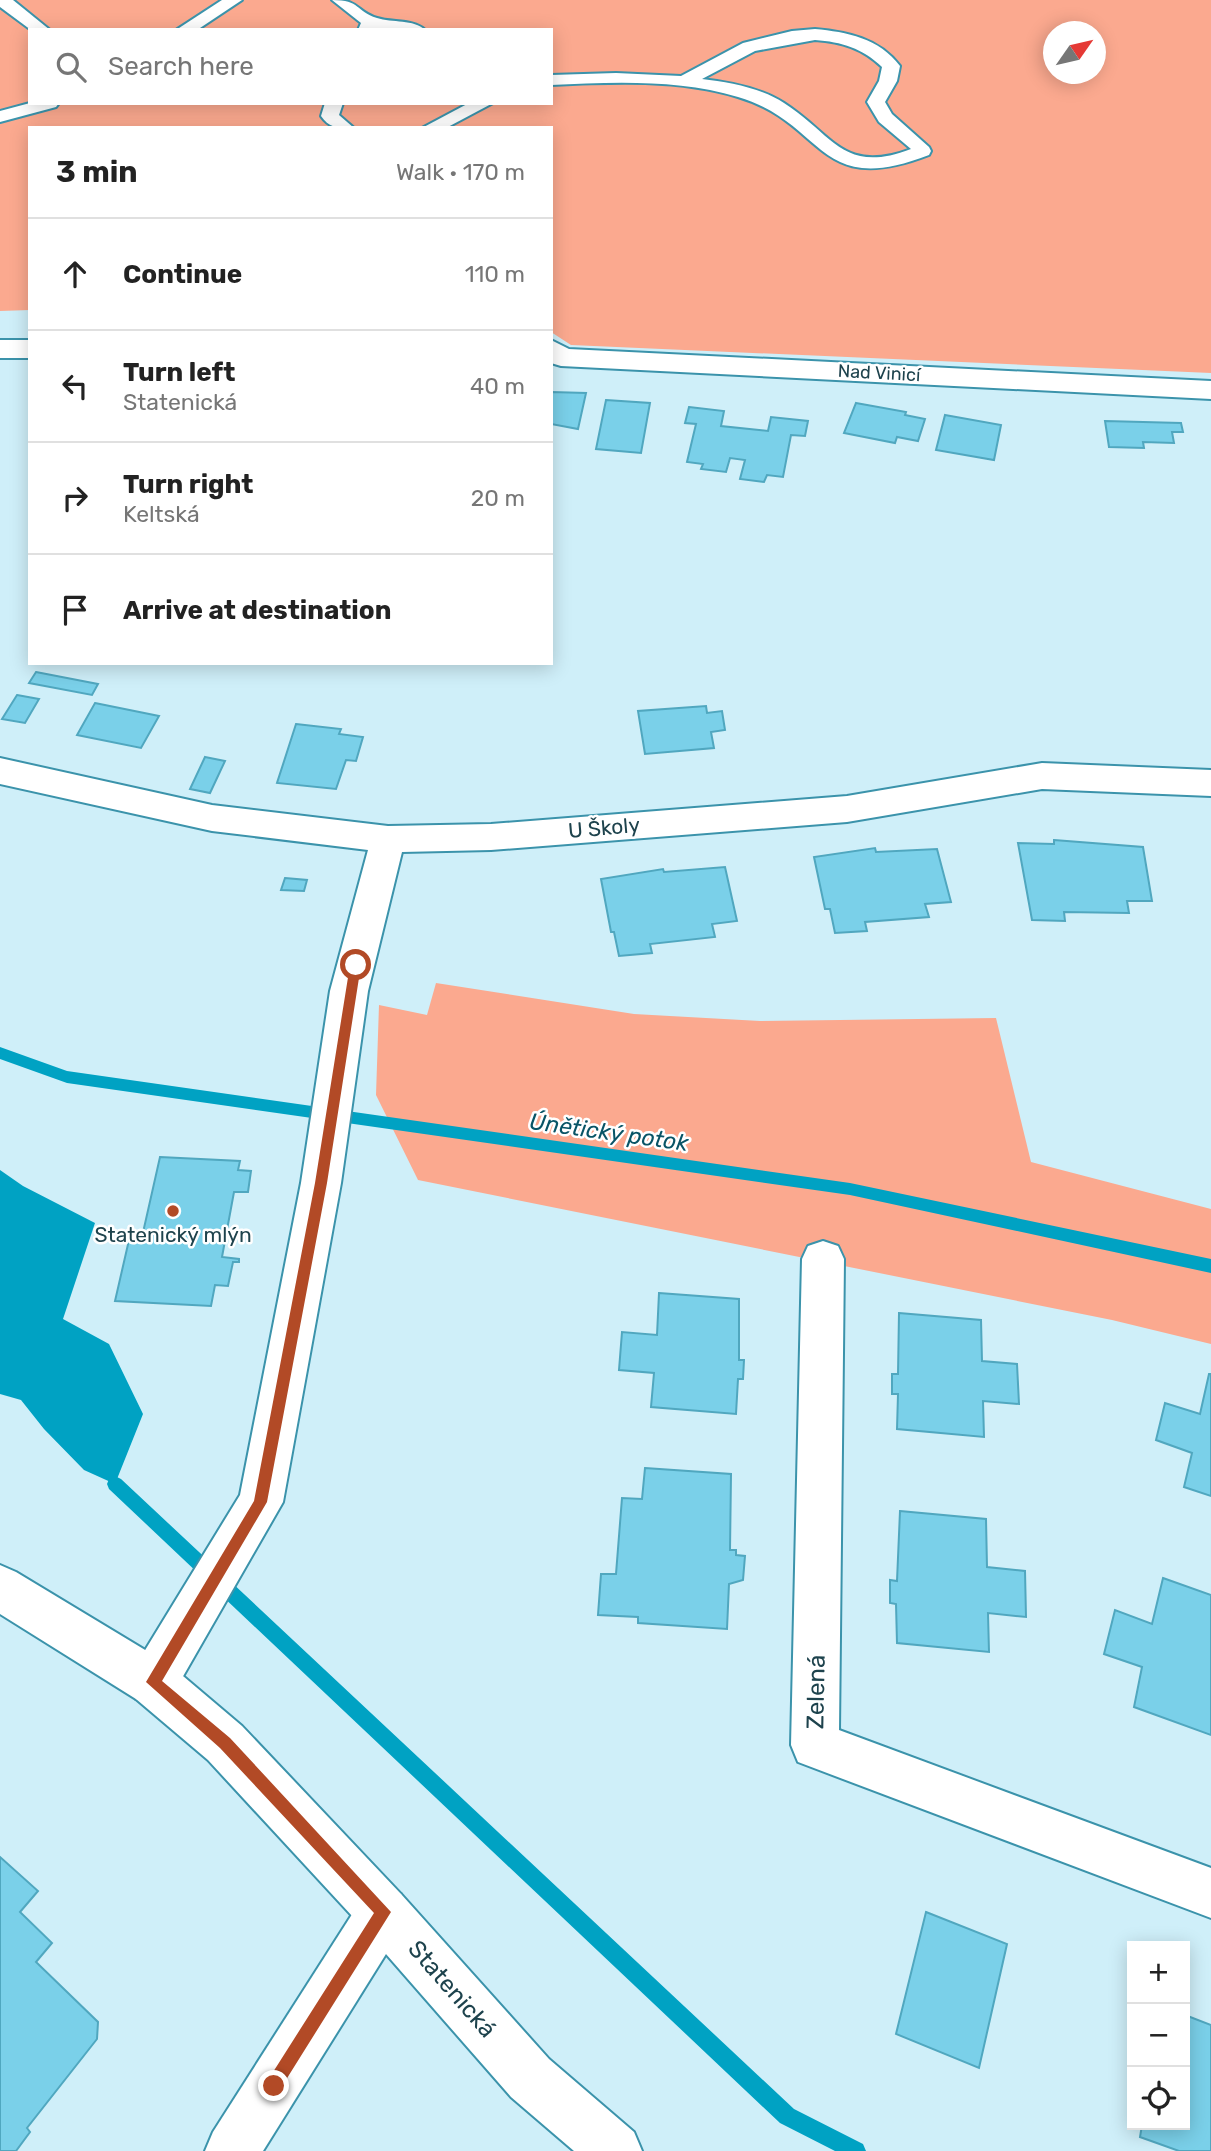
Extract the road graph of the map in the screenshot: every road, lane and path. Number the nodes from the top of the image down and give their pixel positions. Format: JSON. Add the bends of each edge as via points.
{"nodes":[{"id":1,"x":2,"y":0,"type":"edge"},
{"id":2,"x":234,"y":0,"type":"edge"},
{"id":3,"x":340,"y":0,"type":"edge"},
{"id":4,"x":368,"y":26,"type":"edge"},
{"id":5,"x":39,"y":28,"type":"edge"},
{"id":6,"x":187,"y":28,"type":"edge"},
{"id":7,"x":392,"y":28,"type":"edge"},
{"id":8,"x":553,"y":80,"type":"edge"},
{"id":9,"x":683,"y":83,"type":"junction"},
{"id":10,"x":43,"y":105,"type":"edge"},
{"id":11,"x":333,"y":105,"type":"edge"},
{"id":12,"x":480,"y":105,"type":"edge"},
{"id":13,"x":0,"y":117,"type":"edge"},
{"id":14,"x":342,"y":126,"type":"edge"},
{"id":15,"x":435,"y":126,"type":"edge"},
{"id":16,"x":0,"y":349,"type":"edge"},
{"id":17,"x":28,"y":349,"type":"edge"},
{"id":18,"x":553,"y":350,"type":"edge"},
{"id":19,"x":1211,"y":390,"type":"edge"},
{"id":20,"x":0,"y":771,"type":"edge"},
{"id":21,"x":1211,"y":783,"type":"edge"},
{"id":22,"x":388,"y":839,"type":"junction"},
{"id":23,"x":822,"y":1259,"type":"dead end"},
{"id":24,"x":0,"y":1588,"type":"edge"},
{"id":25,"x":153,"y":1682,"type":"junction"},
{"id":26,"x":1211,"y":1893,"type":"edge"},
{"id":27,"x":383,"y":1912,"type":"junction"},
{"id":28,"x":232,"y":2151,"type":"edge"},
{"id":29,"x":615,"y":2151,"type":"edge"}],
"edges":[{"from":1,"to":5,"type":"lane"},
{"from":2,"to":6,"type":"lane"},
{"from":3,"to":4,"type":"lane"},
{"from":4,"to":7,"type":"lane"},
{"from":8,"to":9,"type":"lane"},
{"from":9,"to":9,"type":"lane","via":[[756,44],[785,38],[851,37],[880,52],[891,66],[876,102],[882,118],[913,139],[922,151],[872,166],[849,162],[775,105],[727,89]]},
{"from":10,"to":13,"type":"lane"},
{"from":11,"to":14,"type":"lane","via":[[330,116]]},
{"from":12,"to":15,"type":"lane"},
{"from":16,"to":17,"type":"street"},
{"from":18,"to":19,"type":"street","name":"Nad Vinicí","via":[[561,357]]},
{"from":20,"to":22,"type":"street","name":"U Školy","via":[[212,818]]},
{"from":21,"to":22,"type":"street","name":"U Školy","via":[[1042,776],[847,809],[491,837]]},
{"from":22,"to":25,"type":"street","via":[[349,991],[261,1502]]},
{"from":23,"to":26,"type":"street","name":"Zelená","via":[[816,1745]]},
{"from":24,"to":25,"type":"street","name":"Statenická"},
{"from":25,"to":27,"type":"street","name":"Statenická","via":[[225,1743]]},
{"from":27,"to":28,"type":"street"},
{"from":27,"to":29,"type":"street","name":"Statenická","via":[[530,2078]]}]}
